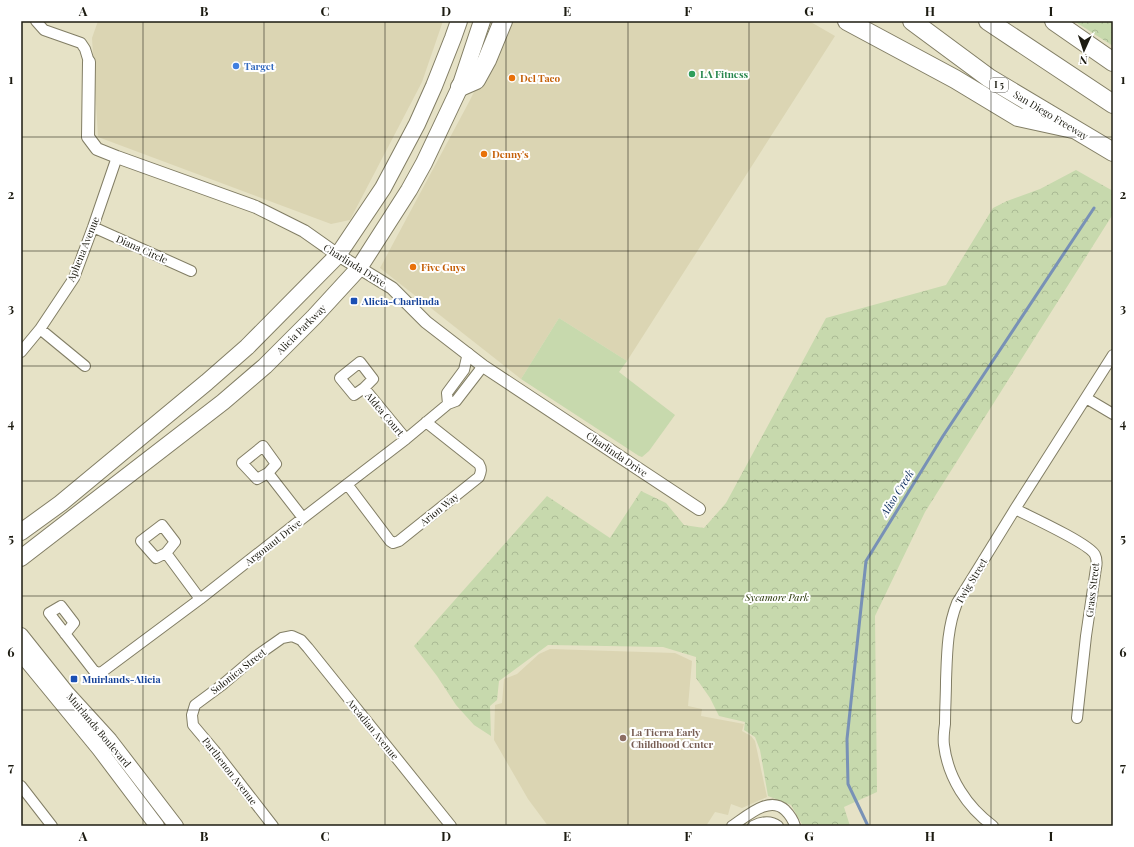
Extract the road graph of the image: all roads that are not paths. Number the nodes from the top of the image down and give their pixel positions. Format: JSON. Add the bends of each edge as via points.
{"nodes":[{"id":1,"x":36,"y":21,"type":"edge"},
{"id":2,"x":458,"y":21,"type":"edge"},
{"id":3,"x":482,"y":21,"type":"edge"},
{"id":4,"x":503,"y":21,"type":"edge"},
{"id":5,"x":847,"y":21,"type":"edge"},
{"id":6,"x":912,"y":21,"type":"edge"},
{"id":7,"x":988,"y":21,"type":"edge"},
{"id":8,"x":1054,"y":21,"type":"edge"},
{"id":9,"x":89,"y":62,"type":"joint"},
{"id":10,"x":1113,"y":62,"type":"edge"},
{"id":11,"x":434,"y":86,"type":"junction"},
{"id":12,"x":458,"y":92,"type":"junction"},
{"id":13,"x":1113,"y":104,"type":"edge"},
{"id":14,"x":1073,"y":129,"type":"junction"},
{"id":15,"x":1113,"y":152,"type":"edge"},
{"id":16,"x":117,"y":157,"type":"junction"},
{"id":17,"x":93,"y":227,"type":"junction"},
{"id":18,"x":338,"y":255,"type":"junction"},
{"id":19,"x":359,"y":268,"type":"junction"},
{"id":20,"x":191,"y":271,"type":"dead end"},
{"id":21,"x":40,"y":329,"type":"junction"},
{"id":22,"x":21,"y":352,"type":"edge"},
{"id":23,"x":468,"y":353,"type":"junction"},
{"id":24,"x":1113,"y":355,"type":"edge"},
{"id":25,"x":85,"y":366,"type":"dead end"},
{"id":26,"x":484,"y":366,"type":"junction"},
{"id":27,"x":364,"y":388,"type":"dead end"},
{"id":28,"x":1086,"y":398,"type":"junction"},
{"id":29,"x":448,"y":404,"type":"junction"},
{"id":30,"x":1113,"y":414,"type":"edge"},
{"id":31,"x":426,"y":422,"type":"junction"},
{"id":32,"x":406,"y":439,"type":"junction"},
{"id":33,"x":268,"y":473,"type":"dead end"},
{"id":34,"x":347,"y":484,"type":"junction"},
{"id":35,"x":699,"y":509,"type":"dead end"},
{"id":36,"x":1015,"y":509,"type":"junction"},
{"id":37,"x":303,"y":518,"type":"junction"},
{"id":38,"x":21,"y":532,"type":"edge"},
{"id":39,"x":166,"y":553,"type":"dead end"},
{"id":40,"x":21,"y":558,"type":"edge"},
{"id":41,"x":200,"y":599,"type":"junction"},
{"id":42,"x":65,"y":634,"type":"dead end"},
{"id":43,"x":21,"y":635,"type":"edge"},
{"id":44,"x":292,"y":636,"type":"joint"},
{"id":45,"x":21,"y":654,"type":"edge"},
{"id":46,"x":192,"y":715,"type":"joint"},
{"id":47,"x":1076,"y":718,"type":"dead end"},
{"id":48,"x":21,"y":786,"type":"edge"},
{"id":49,"x":776,"y":824,"type":"edge"},
{"id":50,"x":52,"y":826,"type":"edge"},
{"id":51,"x":157,"y":826,"type":"edge"},
{"id":52,"x":176,"y":826,"type":"edge"},
{"id":53,"x":273,"y":826,"type":"edge"},
{"id":54,"x":451,"y":826,"type":"edge"},
{"id":55,"x":732,"y":826,"type":"edge"},
{"id":56,"x":752,"y":826,"type":"edge"},
{"id":57,"x":795,"y":826,"type":"edge"},
{"id":58,"x":993,"y":826,"type":"edge"}],
"edges":[{"from":1,"to":9,"type":"street","via":[[44,30],[81,43]]},
{"from":2,"to":11,"type":"main road"},
{"from":3,"to":12,"type":"main road","name":"Alicia Parkway"},
{"from":4,"to":12,"type":"highway","via":[[476,80]]},
{"from":5,"to":14,"type":"highway","via":[[955,79],[1018,117]]},
{"from":6,"to":14,"type":"highway","name":"San Diego Freeway","number":"I 5","via":[[989,78]]},
{"from":7,"to":13,"type":"highway"},
{"from":8,"to":10,"type":"highway"},
{"from":9,"to":16,"type":"street","name":"Charlinda Drive","via":[[88,137],[97,149]]},
{"from":11,"to":12,"type":"main road"},
{"from":11,"to":18,"type":"main road","via":[[383,188]]},
{"from":12,"to":19,"type":"main road","name":"Alicia Parkway","via":[[409,190]]},
{"from":14,"to":15,"type":"highway","name":"San Diego Freeway","number":"I 5"},
{"from":16,"to":17,"type":"street","name":"Aphena Avenue"},
{"from":16,"to":18,"type":"street","name":"Charlinda Drive","via":[[256,207],[304,231]]},
{"from":17,"to":20,"type":"street","name":"Diana Circle"},
{"from":17,"to":21,"type":"street","name":"Aphena Avenue","via":[[74,278]]},
{"from":18,"to":19,"type":"street","name":"Charlinda Drive"},
{"from":18,"to":38,"type":"main road","via":[[247,347],[207,382],[61,503]]},
{"from":19,"to":23,"type":"street","name":"Charlinda Drive","via":[[392,288],[426,322]]},
{"from":19,"to":40,"type":"main road","name":"Alicia Parkway","via":[[265,366],[223,402]]},
{"from":21,"to":22,"type":"street","name":"Aphena Avenue"},
{"from":21,"to":25,"type":"street"},
{"from":23,"to":26,"type":"street","name":"Charlinda Drive"},
{"from":23,"to":29,"type":"street","via":[[464,370],[447,392]]},
{"from":24,"to":28,"type":"street","name":"Twig Street"},
{"from":26,"to":29,"type":"street","name":"Argonaut Drive","via":[[456,401]]},
{"from":26,"to":35,"type":"street","name":"Charlinda Drive"},
{"from":27,"to":32,"type":"street","name":"Aldea Court"},
{"from":28,"to":30,"type":"street"},
{"from":28,"to":36,"type":"street","name":"Twig Street"},
{"from":29,"to":31,"type":"street","name":"Argonaut Drive"},
{"from":31,"to":32,"type":"street","name":"Argonaut Drive"},
{"from":31,"to":34,"type":"street","name":"Arion Way","via":[[479,464],[481,474],[399,541],[390,541]]},
{"from":32,"to":34,"type":"street","name":"Argonaut Drive"},
{"from":33,"to":37,"type":"street"},
{"from":34,"to":37,"type":"street","name":"Argonaut Drive"},
{"from":36,"to":47,"type":"street","name":"Grass Street","via":[[1085,545],[1097,561]]},
{"from":36,"to":58,"type":"street","name":"Twig Street","via":[[957,603],[948,641],[944,744],[947,761],[952,777],[962,794],[974,810]]},
{"from":37,"to":41,"type":"street","name":"Argonaut Drive"},
{"from":39,"to":41,"type":"street"},
{"from":41,"to":42,"type":"street","name":"Argonaut Drive","via":[[102,672],[94,671]]},
{"from":43,"to":52,"type":"main road","name":"Muirlands Boulevard","via":[[68,694],[110,740]]},
{"from":44,"to":46,"type":"street","name":"Solonica Street","via":[[282,638],[255,657],[195,705]]},
{"from":44,"to":54,"type":"street","name":"Arcadian Avenue","via":[[301,640],[308,648]]},
{"from":45,"to":51,"type":"main road","name":"Muirlands Boulevard","via":[[99,749]]},
{"from":46,"to":53,"type":"street","name":"Parthenon Avenue","via":[[193,725]]},
{"from":48,"to":50,"type":"street"},
{"from":49,"to":56,"type":"street","via":[[762,822]]},
{"from":55,"to":57,"type":"street","via":[[762,806],[773,804],[783,808],[793,818]]}]}
